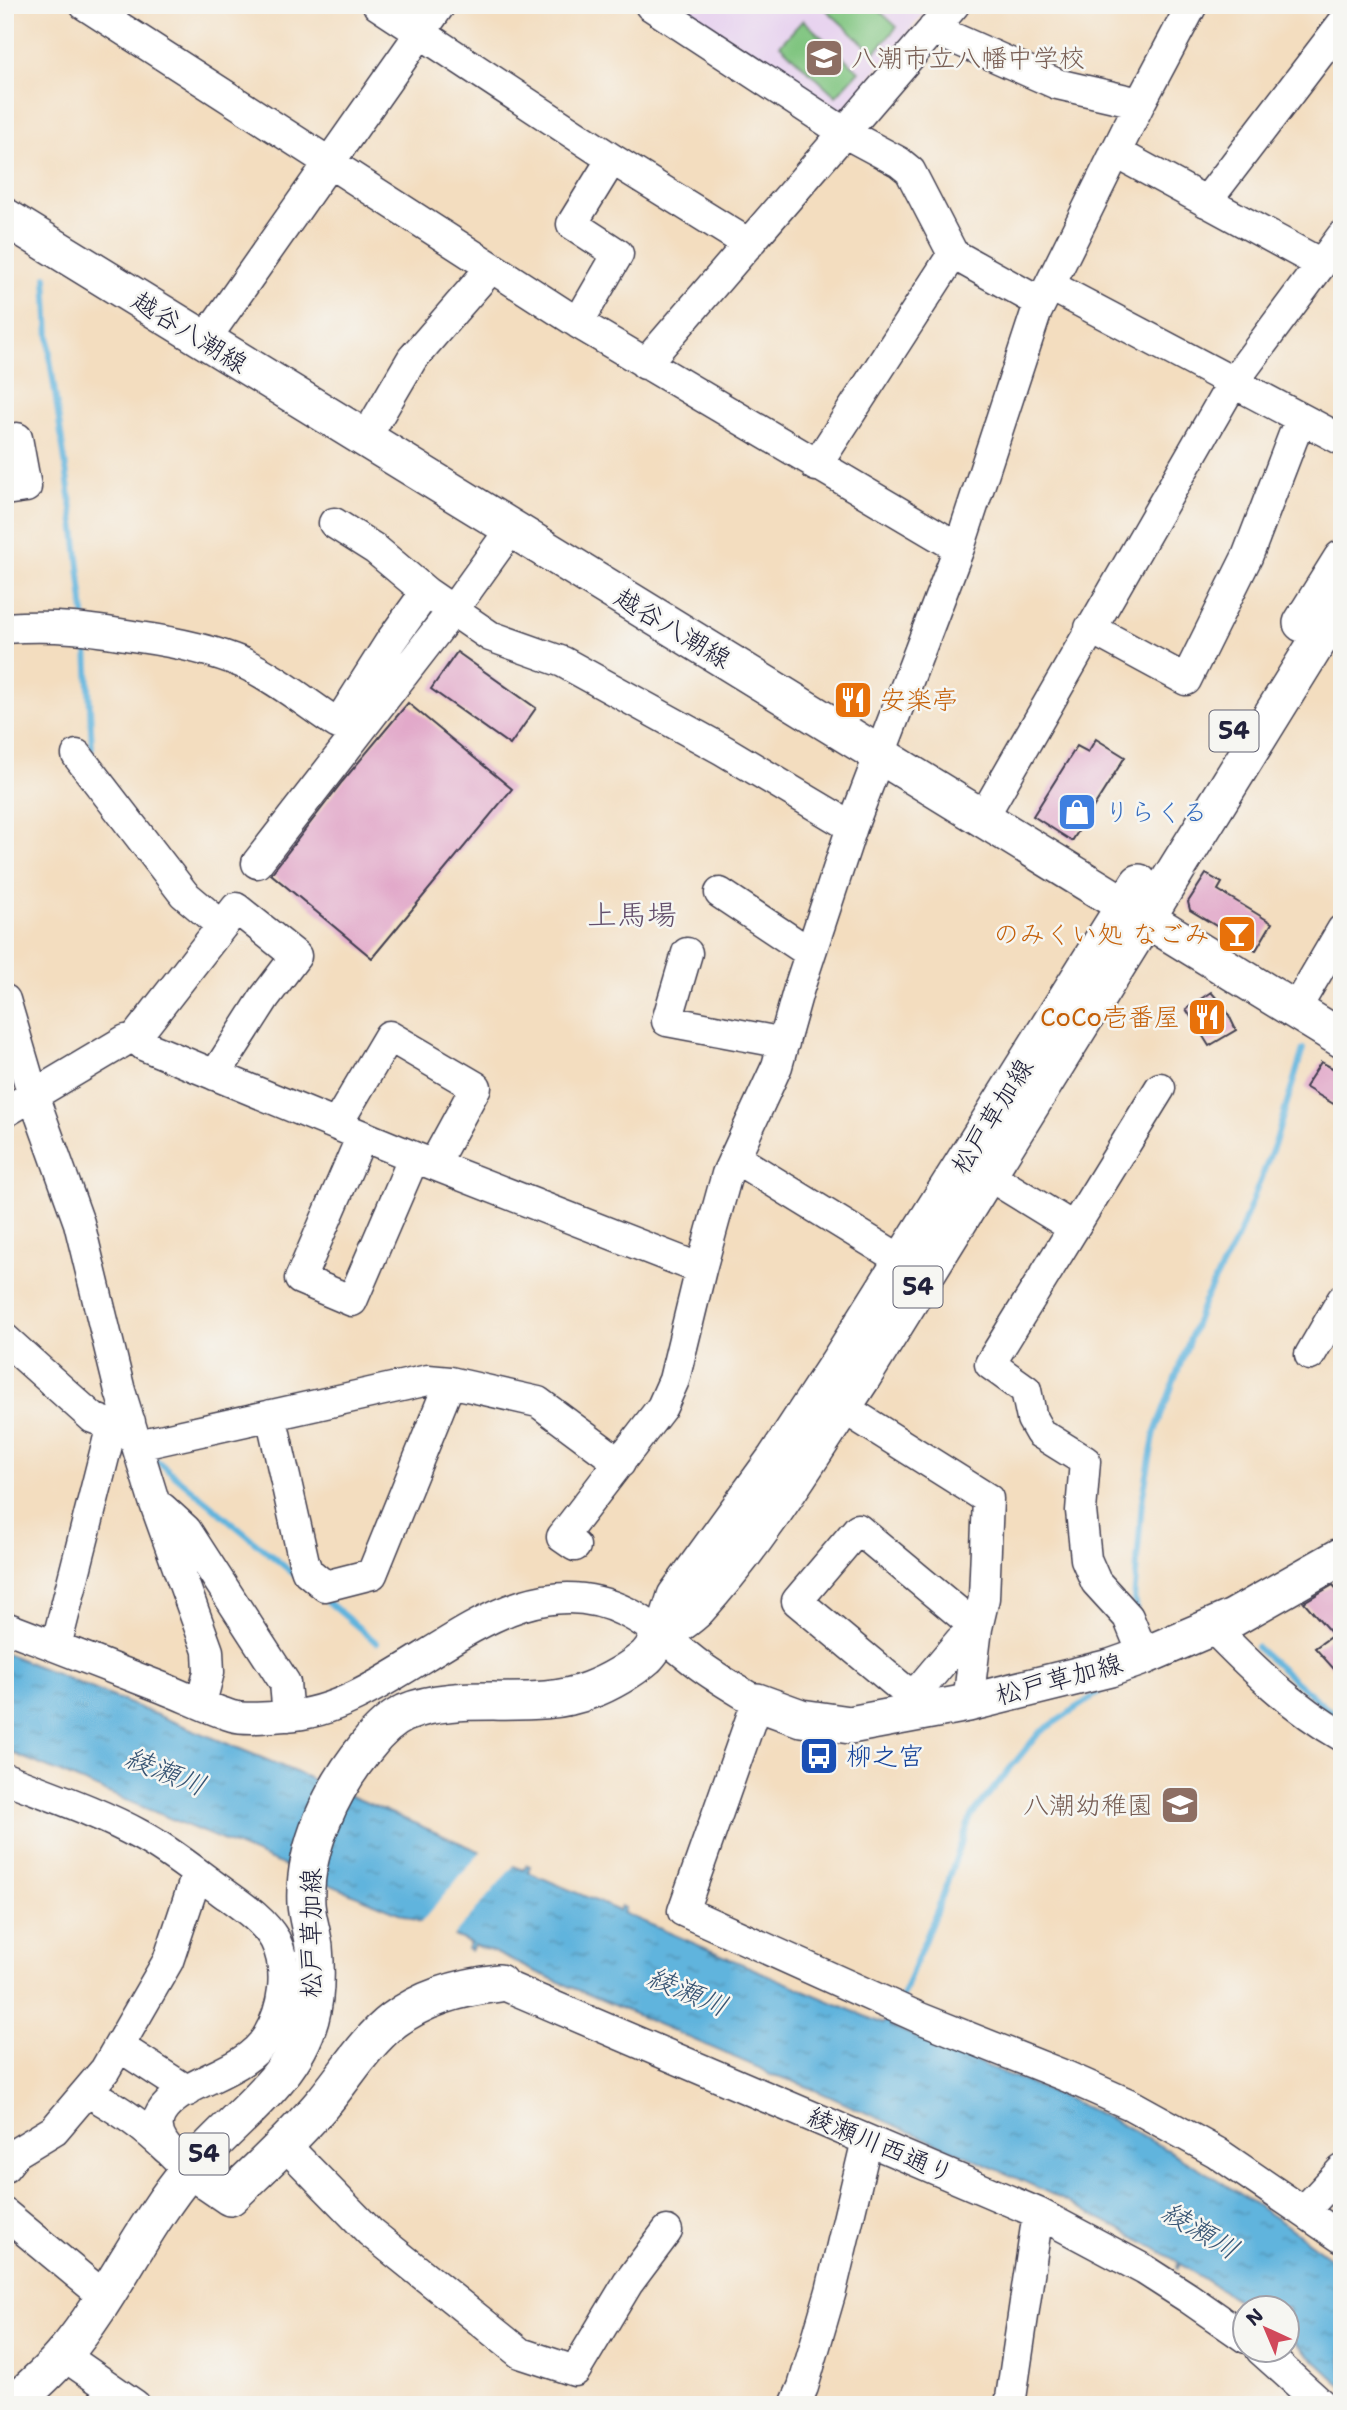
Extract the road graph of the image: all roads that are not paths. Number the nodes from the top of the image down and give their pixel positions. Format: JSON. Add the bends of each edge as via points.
{"nodes":[{"id":1,"x":85,"y":5,"type":"edge"},
{"id":2,"x":378,"y":5,"type":"edge"},
{"id":3,"x":440,"y":5,"type":"edge"},
{"id":4,"x":650,"y":5,"type":"edge"},
{"id":5,"x":954,"y":5,"type":"edge"},
{"id":6,"x":1192,"y":5,"type":"edge"},
{"id":7,"x":124,"y":15,"type":"edge"},
{"id":8,"x":1342,"y":24,"type":"edge"},
{"id":9,"x":933,"y":29,"type":"junction"},
{"id":10,"x":421,"y":32,"type":"junction"},
{"id":11,"x":1140,"y":103,"type":"junction"},
{"id":12,"x":845,"y":133,"type":"junction"},
{"id":13,"x":1115,"y":152,"type":"junction"},
{"id":14,"x":612,"y":159,"type":"junction"},
{"id":15,"x":329,"y":162,"type":"junction"},
{"id":16,"x":1206,"y":202,"type":"junction"},
{"id":17,"x":5,"y":217,"type":"edge"},
{"id":18,"x":1342,"y":236,"type":"edge"},
{"id":19,"x":748,"y":244,"type":"junction"},
{"id":20,"x":953,"y":254,"type":"junction"},
{"id":21,"x":1321,"y":264,"type":"junction"},
{"id":22,"x":491,"y":268,"type":"junction"},
{"id":23,"x":1046,"y":295,"type":"junction"},
{"id":24,"x":578,"y":323,"type":"junction"},
{"id":25,"x":204,"y":341,"type":"junction"},
{"id":26,"x":645,"y":364,"type":"junction"},
{"id":27,"x":1233,"y":384,"type":"junction"},
{"id":28,"x":1300,"y":419,"type":"junction"},
{"id":29,"x":365,"y":439,"type":"junction"},
{"id":30,"x":5,"y":440,"type":"edge"},
{"id":31,"x":1342,"y":440,"type":"edge"},
{"id":32,"x":817,"y":466,"type":"junction"},
{"id":33,"x":5,"y":490,"type":"edge"},
{"id":34,"x":334,"y":523,"type":"dead end"},
{"id":35,"x":511,"y":529,"type":"junction"},
{"id":36,"x":959,"y":548,"type":"junction"},
{"id":37,"x":1342,"y":559,"type":"edge"},
{"id":38,"x":426,"y":592,"type":"junction"},
{"id":39,"x":1342,"y":602,"type":"edge"},
{"id":40,"x":453,"y":610,"type":"junction"},
{"id":41,"x":5,"y":628,"type":"edge"},
{"id":42,"x":1090,"y":628,"type":"junction"},
{"id":43,"x":77,"y":755,"type":"dead end"},
{"id":44,"x":881,"y":755,"type":"junction"},
{"id":45,"x":982,"y":819,"type":"junction"},
{"id":46,"x":852,"y":827,"type":"junction"},
{"id":47,"x":257,"y":863,"type":"dead end"},
{"id":48,"x":720,"y":893,"type":"dead end"},
{"id":49,"x":1137,"y":911,"type":"junction"},
{"id":50,"x":222,"y":926,"type":"junction"},
{"id":51,"x":1342,"y":930,"type":"edge"},
{"id":52,"x":687,"y":953,"type":"dead end"},
{"id":53,"x":810,"y":953,"type":"junction"},
{"id":54,"x":5,"y":1000,"type":"edge"},
{"id":55,"x":1296,"y":1010,"type":"junction"},
{"id":56,"x":135,"y":1038,"type":"junction"},
{"id":57,"x":1342,"y":1039,"type":"edge"},
{"id":58,"x":783,"y":1043,"type":"junction"},
{"id":59,"x":215,"y":1075,"type":"junction"},
{"id":60,"x":1160,"y":1088,"type":"dead end"},
{"id":61,"x":33,"y":1095,"type":"junction"},
{"id":62,"x":5,"y":1112,"type":"edge"},
{"id":63,"x":350,"y":1130,"type":"junction"},
{"id":64,"x":735,"y":1158,"type":"junction"},
{"id":65,"x":424,"y":1161,"type":"junction"},
{"id":66,"x":988,"y":1175,"type":"junction"},
{"id":67,"x":1074,"y":1228,"type":"junction"},
{"id":68,"x":901,"y":1261,"type":"junction"},
{"id":69,"x":701,"y":1269,"type":"junction"},
{"id":70,"x":1342,"y":1300,"type":"edge"},
{"id":71,"x":5,"y":1339,"type":"edge"},
{"id":72,"x":1310,"y":1355,"type":"dead end"},
{"id":73,"x":450,"y":1382,"type":"junction"},
{"id":74,"x":842,"y":1407,"type":"junction"},
{"id":75,"x":271,"y":1415,"type":"junction"},
{"id":76,"x":127,"y":1431,"type":"junction"},
{"id":77,"x":620,"y":1463,"type":"junction"},
{"id":78,"x":155,"y":1501,"type":"junction"},
{"id":79,"x":575,"y":1546,"type":"dead end"},
{"id":80,"x":1342,"y":1556,"type":"edge"},
{"id":81,"x":5,"y":1627,"type":"edge"},
{"id":82,"x":976,"y":1628,"type":"junction"},
{"id":83,"x":1213,"y":1628,"type":"junction"},
{"id":84,"x":663,"y":1636,"type":"junction"},
{"id":85,"x":56,"y":1646,"type":"junction"},
{"id":86,"x":1143,"y":1656,"type":"junction"},
{"id":87,"x":757,"y":1702,"type":"junction"},
{"id":88,"x":201,"y":1703,"type":"junction"},
{"id":89,"x":968,"y":1703,"type":"junction"},
{"id":90,"x":288,"y":1716,"type":"junction"},
{"id":91,"x":1342,"y":1736,"type":"edge"},
{"id":92,"x":5,"y":1778,"type":"edge"},
{"id":93,"x":197,"y":1874,"type":"junction"},
{"id":94,"x":499,"y":1983,"type":"joint"},
{"id":95,"x":120,"y":2047,"type":"junction"},
{"id":96,"x":188,"y":2091,"type":"junction"},
{"id":97,"x":88,"y":2092,"type":"junction"},
{"id":98,"x":867,"y":2140,"type":"junction"},
{"id":99,"x":284,"y":2144,"type":"junction"},
{"id":100,"x":179,"y":2159,"type":"junction"},
{"id":101,"x":5,"y":2167,"type":"edge"},
{"id":102,"x":1342,"y":2170,"type":"edge"},
{"id":103,"x":1304,"y":2211,"type":"junction"},
{"id":104,"x":1038,"y":2213,"type":"junction"},
{"id":105,"x":5,"y":2214,"type":"edge"},
{"id":106,"x":667,"y":2231,"type":"dead end"},
{"id":107,"x":1342,"y":2238,"type":"edge"},
{"id":108,"x":105,"y":2297,"type":"junction"},
{"id":109,"x":1232,"y":2330,"type":"edge"},
{"id":110,"x":63,"y":2355,"type":"junction"},
{"id":111,"x":1277,"y":2364,"type":"edge"},
{"id":112,"x":11,"y":2399,"type":"edge"},
{"id":113,"x":135,"y":2405,"type":"edge"},
{"id":114,"x":795,"y":2405,"type":"edge"},
{"id":115,"x":1010,"y":2405,"type":"edge"},
{"id":116,"x":1322,"y":2405,"type":"edge"}],
"edges":[{"from":1,"to":7,"type":"street"},
{"from":2,"to":10,"type":"street"},
{"from":3,"to":10,"type":"street"},
{"from":4,"to":12,"type":"street"},
{"from":5,"to":9,"type":"street"},
{"from":6,"to":11,"type":"street"},
{"from":7,"to":15,"type":"street"},
{"from":8,"to":16,"type":"street"},
{"from":9,"to":11,"type":"street","via":[[1057,84]]},
{"from":9,"to":12,"type":"street"},
{"from":10,"to":14,"type":"street"},
{"from":10,"to":15,"type":"street"},
{"from":11,"to":13,"type":"street"},
{"from":12,"to":19,"type":"street"},
{"from":12,"to":20,"type":"street","via":[[910,171]]},
{"from":13,"to":16,"type":"street"},
{"from":13,"to":23,"type":"street"},
{"from":14,"to":19,"type":"street"},
{"from":14,"to":24,"type":"street","via":[[572,224],[618,254]]},
{"from":15,"to":22,"type":"street"},
{"from":15,"to":25,"type":"street"},
{"from":16,"to":21,"type":"street"},
{"from":17,"to":25,"type":"main road","name":"越谷八潮線"},
{"from":18,"to":21,"type":"street"},
{"from":19,"to":26,"type":"street"},
{"from":20,"to":23,"type":"street"},
{"from":20,"to":32,"type":"street"},
{"from":21,"to":27,"type":"street"},
{"from":22,"to":24,"type":"street"},
{"from":22,"to":29,"type":"street","via":[[412,359]]},
{"from":23,"to":27,"type":"street"},
{"from":23,"to":36,"type":"street"},
{"from":24,"to":26,"type":"street"},
{"from":25,"to":29,"type":"main road","name":"越谷八潮線"},
{"from":26,"to":32,"type":"street"},
{"from":27,"to":28,"type":"street"},
{"from":27,"to":42,"type":"street"},
{"from":28,"to":31,"type":"street"},
{"from":28,"to":42,"type":"street","via":[[1247,557],[1186,680]]},
{"from":29,"to":35,"type":"main road","name":"越谷八潮線"},
{"from":30,"to":33,"type":"street","via":[[18,438],[26,486]]},
{"from":32,"to":36,"type":"street"},
{"from":34,"to":38,"type":"street","via":[[375,548]]},
{"from":35,"to":40,"type":"street"},
{"from":35,"to":44,"type":"main road","name":"越谷八潮線"},
{"from":36,"to":44,"type":"street"},
{"from":37,"to":49,"type":"main road","name":"松戸草加線","number":"54"},
{"from":38,"to":40,"type":"street"},
{"from":38,"to":41,"type":"street","via":[[338,724],[246,664],[219,654],[71,626]]},
{"from":39,"to":49,"type":"main road","name":"松戸草加線","number":"54"},
{"from":40,"to":46,"type":"street","via":[[490,636],[563,662],[604,684]]},
{"from":40,"to":47,"type":"street"},
{"from":42,"to":45,"type":"street"},
{"from":43,"to":50,"type":"street","via":[[184,894]]},
{"from":44,"to":45,"type":"main road","name":"越谷八潮線"},
{"from":44,"to":46,"type":"street"},
{"from":45,"to":49,"type":"main road","name":"越谷八潮線"},
{"from":46,"to":53,"type":"street"},
{"from":48,"to":53,"type":"street"},
{"from":49,"to":55,"type":"main road","name":"越谷八潮線"},
{"from":49,"to":66,"type":"main road","name":"松戸草加線","number":"54"},
{"from":49,"to":68,"type":"main road","name":"松戸草加線","number":"54"},
{"from":50,"to":56,"type":"street"},
{"from":50,"to":59,"type":"street","via":[[236,908],[296,956]]},
{"from":51,"to":55,"type":"street"},
{"from":52,"to":58,"type":"street","via":[[667,1021]]},
{"from":53,"to":58,"type":"street"},
{"from":54,"to":61,"type":"street"},
{"from":55,"to":57,"type":"main road","name":"越谷八潮線"},
{"from":56,"to":59,"type":"street"},
{"from":56,"to":61,"type":"street"},
{"from":58,"to":64,"type":"street"},
{"from":59,"to":63,"type":"street"},
{"from":60,"to":67,"type":"street"},
{"from":61,"to":62,"type":"street"},
{"from":61,"to":76,"type":"street","via":[[79,1223]]},
{"from":63,"to":65,"type":"street"},
{"from":63,"to":65,"type":"street","via":[[388,1035],[476,1087]]},
{"from":63,"to":65,"type":"street","via":[[300,1279],[352,1301]]},
{"from":64,"to":68,"type":"street"},
{"from":64,"to":69,"type":"street"},
{"from":65,"to":69,"type":"street"},
{"from":66,"to":67,"type":"street"},
{"from":66,"to":74,"type":"main road","name":"松戸草加線","number":"54"},
{"from":67,"to":86,"type":"street","via":[[990,1364],[1026,1390],[1040,1433],[1085,1461],[1081,1511],[1086,1559],[1097,1582],[1128,1617]]},
{"from":68,"to":84,"type":"main road","name":"松戸草加線","number":"54","via":[[776,1458],[676,1596]]},
{"from":69,"to":77,"type":"street","via":[[674,1380],[662,1407]]},
{"from":70,"to":72,"type":"street"},
{"from":71,"to":76,"type":"street","via":[[93,1418]]},
{"from":73,"to":75,"type":"street","via":[[428,1380]]},
{"from":73,"to":75,"type":"street","via":[[372,1574],[325,1586],[307,1571],[304,1562]]},
{"from":73,"to":77,"type":"street","via":[[538,1402]]},
{"from":74,"to":82,"type":"street","via":[[988,1499],[984,1598]]},
{"from":74,"to":84,"type":"main road","name":"松戸草加線","number":"54","via":[[741,1556],[695,1611]]},
{"from":75,"to":76,"type":"street"},
{"from":76,"to":78,"type":"street"},
{"from":76,"to":85,"type":"street"},
{"from":77,"to":79,"type":"street","via":[[562,1537]]},
{"from":78,"to":88,"type":"street","via":[[208,1651],[209,1672]]},
{"from":78,"to":90,"type":"street","via":[[186,1530],[285,1684]]},
{"from":80,"to":83,"type":"main road","name":"松戸草加線"},
{"from":81,"to":85,"type":"street"},
{"from":82,"to":82,"type":"street","via":[[858,1529],[797,1601],[904,1690],[918,1690]]},
{"from":82,"to":89,"type":"street"},
{"from":83,"to":86,"type":"main road","name":"松戸草加線"},
{"from":83,"to":91,"type":"street","via":[[1246,1662],[1318,1722]]},
{"from":84,"to":87,"type":"street"},
{"from":84,"to":90,"type":"street","via":[[626,1611],[591,1601],[554,1598],[515,1606],[346,1701]]},
{"from":84,"to":100,"type":"main road","name":"松戸草加線","number":"54","via":[[645,1657],[590,1690],[562,1698],[430,1707],[404,1713],[380,1730],[345,1777],[311,1854],[306,1904],[314,1947],[314,1987],[310,2018],[297,2049],[274,2084]]},
{"from":85,"to":88,"type":"street"},
{"from":86,"to":89,"type":"main road","name":"松戸草加線"},
{"from":87,"to":89,"type":"main road","name":"松戸草加線","via":[[801,1718],[850,1725]]},
{"from":87,"to":103,"type":"street","via":[[683,1911],[920,2018],[1131,2105],[1216,2152]]},
{"from":88,"to":90,"type":"street","via":[[234,1717]]},
{"from":92,"to":93,"type":"street","via":[[141,1835]]},
{"from":93,"to":95,"type":"street","via":[[168,1961]]},
{"from":93,"to":96,"type":"street","via":[[267,1928],[281,1956],[283,1996],[266,2039],[255,2051]]},
{"from":94,"to":98,"type":"street","name":"綾瀬川西通り"},
{"from":94,"to":99,"type":"main road","number":"54","via":[[468,1986],[429,2000],[394,2020]]},
{"from":95,"to":96,"type":"street"},
{"from":95,"to":97,"type":"street"},
{"from":96,"to":100,"type":"street","via":[[161,2113],[157,2126],[160,2138]]},
{"from":97,"to":100,"type":"street","via":[[147,2130]]},
{"from":97,"to":101,"type":"street","via":[[54,2130],[16,2153]]},
{"from":98,"to":104,"type":"street","name":"綾瀬川西通り"},
{"from":98,"to":114,"type":"street","via":[[831,2291]]},
{"from":99,"to":100,"type":"main road","number":"54","via":[[230,2197]]},
{"from":99,"to":106,"type":"street","via":[[370,2232],[520,2353],[575,2371],[628,2283]]},
{"from":100,"to":108,"type":"main road","name":"松戸草加線","number":"54"},
{"from":102,"to":103,"type":"street"},
{"from":103,"to":107,"type":"street"},
{"from":104,"to":109,"type":"street","name":"綾瀬川西通り","via":[[1145,2270]]},
{"from":104,"to":115,"type":"street"},
{"from":105,"to":108,"type":"street"},
{"from":108,"to":110,"type":"main road","name":"松戸草加線","number":"54"},
{"from":110,"to":112,"type":"main road","name":"松戸草加線","number":"54"},
{"from":110,"to":113,"type":"street"},
{"from":111,"to":116,"type":"street"}]}
